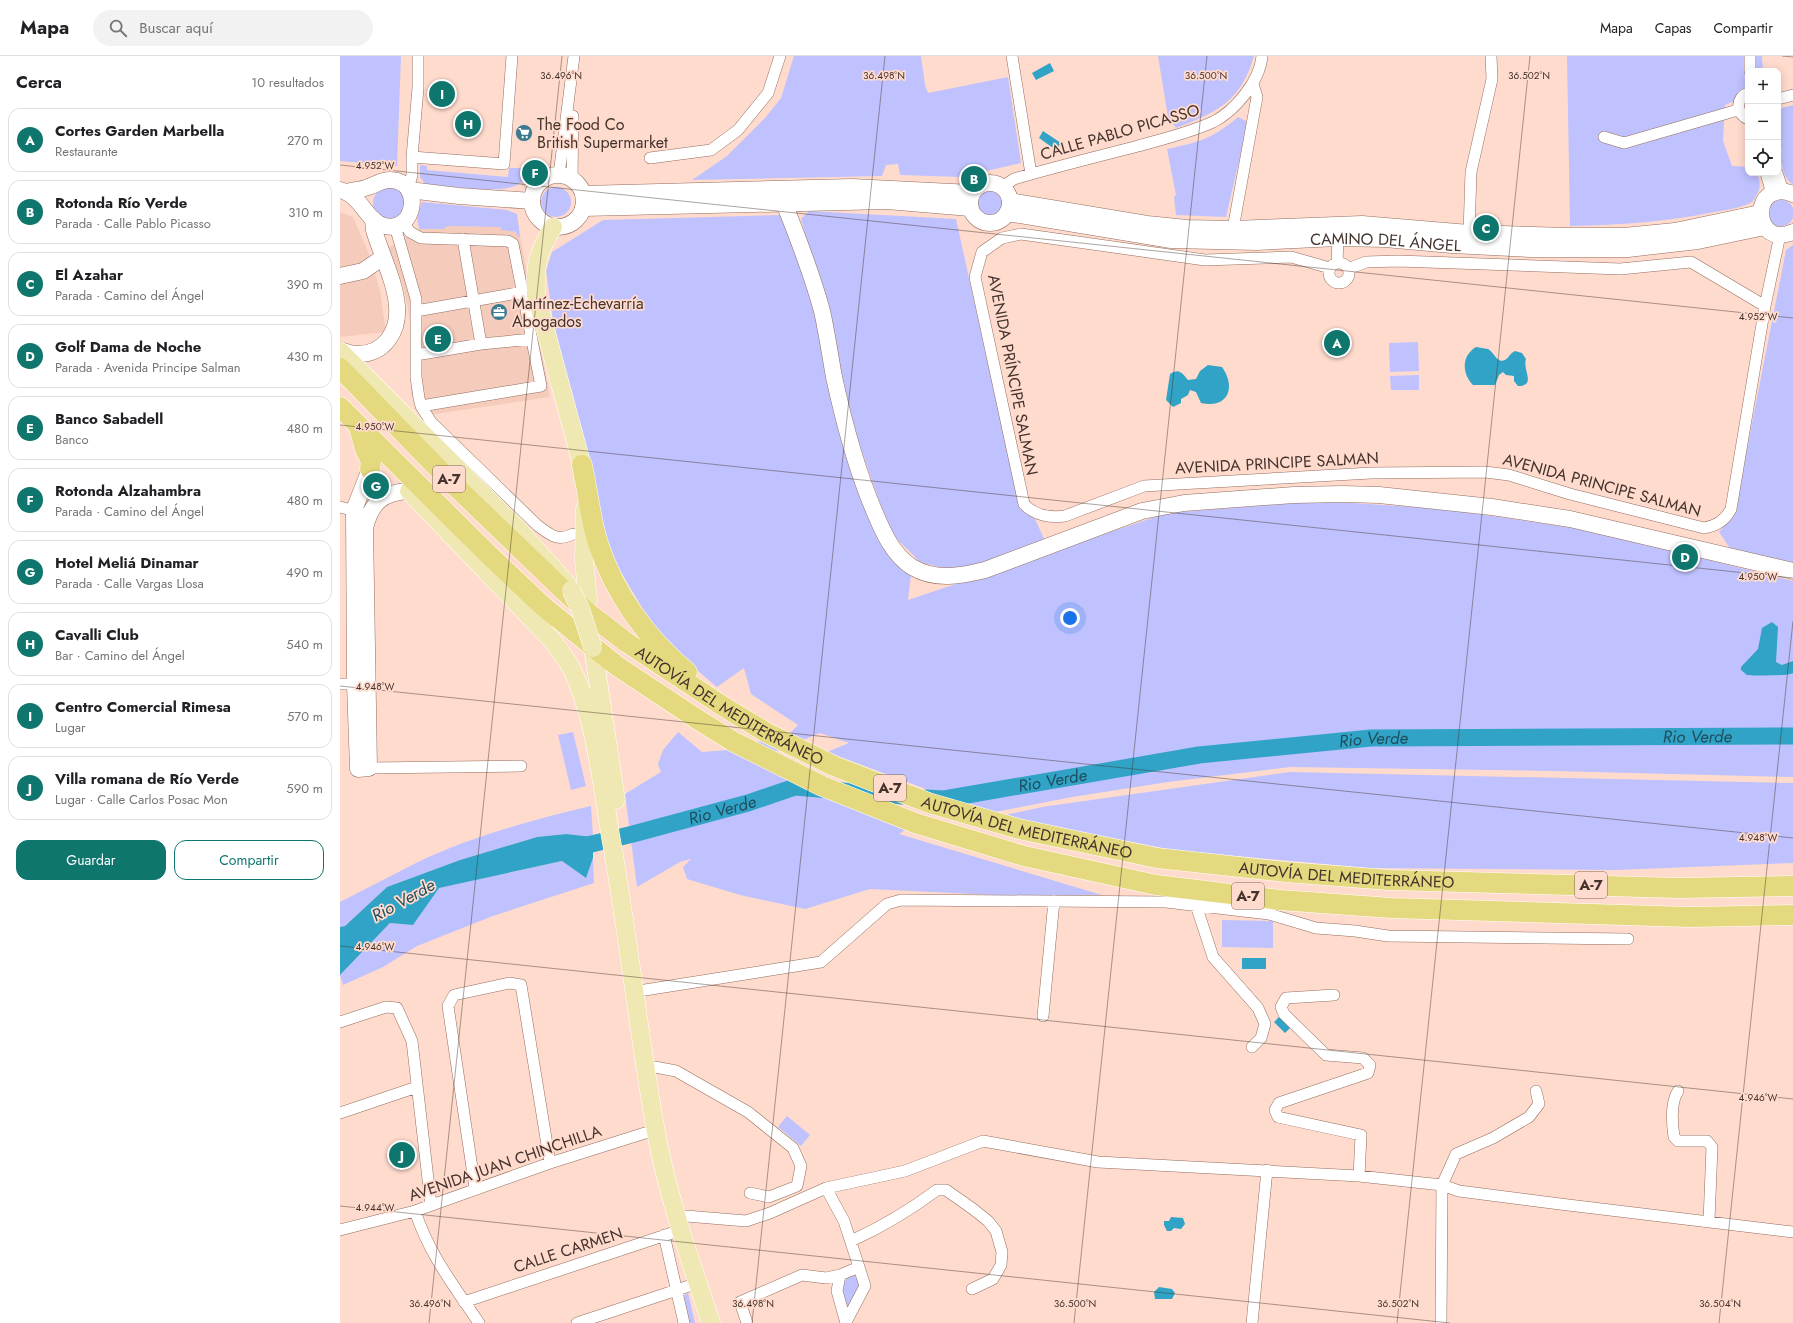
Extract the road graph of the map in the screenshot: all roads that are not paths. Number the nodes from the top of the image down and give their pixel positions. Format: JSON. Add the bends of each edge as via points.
{"nodes":[{"id":1,"x":418,"y":56,"type":"edge"},
{"id":2,"x":512,"y":56,"type":"edge"},
{"id":3,"x":574,"y":56,"type":"edge"},
{"id":4,"x":780,"y":56,"type":"edge"},
{"id":5,"x":1012,"y":56,"type":"edge"},
{"id":6,"x":1262,"y":56,"type":"edge"},
{"id":7,"x":1491,"y":56,"type":"edge"},
{"id":8,"x":1750,"y":56,"type":"edge"},
{"id":9,"x":1750,"y":68,"type":"edge"},
{"id":10,"x":1253,"y":84,"type":"junction"},
{"id":11,"x":1745,"y":94,"type":"edge"},
{"id":12,"x":1793,"y":95,"type":"edge"},
{"id":13,"x":1781,"y":98,"type":"edge"},
{"id":14,"x":1738,"y":110,"type":"junction"},
{"id":15,"x":1745,"y":118,"type":"edge"},
{"id":16,"x":1604,"y":137,"type":"dead end"},
{"id":17,"x":650,"y":158,"type":"dead end"},
{"id":18,"x":411,"y":162,"type":"junction"},
{"id":19,"x":1031,"y":174,"type":"junction"},
{"id":20,"x":1769,"y":176,"type":"edge"},
{"id":21,"x":1778,"y":176,"type":"edge"},
{"id":22,"x":566,"y":177,"type":"junction"},
{"id":23,"x":374,"y":185,"type":"junction"},
{"id":24,"x":1002,"y":187,"type":"junction"},
{"id":25,"x":407,"y":188,"type":"junction"},
{"id":26,"x":343,"y":191,"type":"edge"},
{"id":27,"x":1783,"y":193,"type":"edge"},
{"id":28,"x":440,"y":194,"type":"junction"},
{"id":29,"x":971,"y":200,"type":"junction"},
{"id":30,"x":532,"y":201,"type":"junction"},
{"id":31,"x":583,"y":201,"type":"junction"},
{"id":32,"x":784,"y":202,"type":"junction"},
{"id":33,"x":412,"y":207,"type":"junction"},
{"id":34,"x":1008,"y":207,"type":"junction"},
{"id":35,"x":370,"y":216,"type":"junction"},
{"id":36,"x":1763,"y":220,"type":"junction"},
{"id":37,"x":399,"y":224,"type":"junction"},
{"id":38,"x":553,"y":227,"type":"junction"},
{"id":39,"x":1233,"y":229,"type":"junction"},
{"id":40,"x":1468,"y":233,"type":"junction"},
{"id":41,"x":1786,"y":234,"type":"edge"},
{"id":42,"x":1338,"y":238,"type":"junction"},
{"id":43,"x":463,"y":239,"type":"junction"},
{"id":44,"x":382,"y":258,"type":"junction"},
{"id":45,"x":1334,"y":266,"type":"junction"},
{"id":46,"x":1348,"y":269,"type":"junction"},
{"id":47,"x":340,"y":276,"type":"edge"},
{"id":48,"x":523,"y":292,"type":"junction"},
{"id":49,"x":474,"y":301,"type":"junction"},
{"id":50,"x":1765,"y":306,"type":"junction"},
{"id":51,"x":416,"y":311,"type":"junction"},
{"id":52,"x":532,"y":339,"type":"junction"},
{"id":53,"x":482,"y":344,"type":"junction"},
{"id":54,"x":340,"y":350,"type":"edge"},
{"id":55,"x":416,"y":355,"type":"junction"},
{"id":56,"x":340,"y":368,"type":"edge"},
{"id":57,"x":422,"y":406,"type":"junction"},
{"id":58,"x":340,"y":407,"type":"edge"},
{"id":59,"x":359,"y":426,"type":"junction"},
{"id":60,"x":582,"y":465,"type":"junction"},
{"id":61,"x":370,"y":469,"type":"joint"},
{"id":62,"x":414,"y":492,"type":"junction"},
{"id":63,"x":354,"y":511,"type":"edge"},
{"id":64,"x":1065,"y":516,"type":"joint"},
{"id":65,"x":442,"y":523,"type":"joint"},
{"id":66,"x":574,"y":534,"type":"dead end"},
{"id":67,"x":1793,"y":571,"type":"edge"},
{"id":68,"x":566,"y":589,"type":"junction"},
{"id":69,"x":594,"y":656,"type":"junction"},
{"id":70,"x":354,"y":684,"type":"edge"},
{"id":71,"x":721,"y":705,"type":"junction"},
{"id":72,"x":521,"y":766,"type":"dead end"},
{"id":73,"x":364,"y":769,"type":"joint"},
{"id":74,"x":609,"y":792,"type":"junction"},
{"id":75,"x":1793,"y":886,"type":"edge"},
{"id":76,"x":626,"y":899,"type":"junction"},
{"id":77,"x":1054,"y":902,"type":"junction"},
{"id":78,"x":1196,"y":905,"type":"junction"},
{"id":79,"x":1793,"y":915,"type":"edge"},
{"id":80,"x":1628,"y":939,"type":"dead end"},
{"id":81,"x":645,"y":990,"type":"junction"},
{"id":82,"x":1334,"y":996,"type":"dead end"},
{"id":83,"x":1043,"y":1016,"type":"dead end"},
{"id":84,"x":340,"y":1022,"type":"edge"},
{"id":85,"x":1252,"y":1047,"type":"dead end"},
{"id":86,"x":655,"y":1067,"type":"junction"},
{"id":87,"x":417,"y":1087,"type":"junction"},
{"id":88,"x":1536,"y":1091,"type":"dead end"},
{"id":89,"x":1678,"y":1091,"type":"dead end"},
{"id":90,"x":340,"y":1113,"type":"edge"},
{"id":91,"x":656,"y":1131,"type":"junction"},
{"id":92,"x":550,"y":1163,"type":"junction"},
{"id":93,"x":1267,"y":1170,"type":"junction"},
{"id":94,"x":1359,"y":1176,"type":"junction"},
{"id":95,"x":1442,"y":1185,"type":"junction"},
{"id":96,"x":475,"y":1188,"type":"junction"},
{"id":97,"x":826,"y":1188,"type":"junction"},
{"id":98,"x":750,"y":1193,"type":"dead end"},
{"id":99,"x":430,"y":1204,"type":"junction"},
{"id":100,"x":414,"y":1211,"type":"junction"},
{"id":101,"x":1709,"y":1221,"type":"junction"},
{"id":102,"x":684,"y":1223,"type":"junction"},
{"id":103,"x":340,"y":1230,"type":"edge"},
{"id":104,"x":1793,"y":1232,"type":"edge"},
{"id":105,"x":664,"y":1235,"type":"junction"},
{"id":106,"x":851,"y":1241,"type":"junction"},
{"id":107,"x":859,"y":1266,"type":"junction"},
{"id":108,"x":840,"y":1275,"type":"junction"},
{"id":109,"x":698,"y":1283,"type":"junction"},
{"id":110,"x":677,"y":1289,"type":"junction"},
{"id":111,"x":972,"y":1289,"type":"dead end"},
{"id":112,"x":464,"y":1302,"type":"junction"},
{"id":113,"x":479,"y":1323,"type":"edge"},
{"id":114,"x":577,"y":1323,"type":"edge"},
{"id":115,"x":684,"y":1323,"type":"edge"},
{"id":116,"x":711,"y":1323,"type":"edge"},
{"id":117,"x":721,"y":1323,"type":"edge"},
{"id":118,"x":747,"y":1323,"type":"edge"},
{"id":119,"x":846,"y":1323,"type":"edge"},
{"id":120,"x":1252,"y":1323,"type":"edge"},
{"id":121,"x":1441,"y":1323,"type":"edge"}],
"edges":[{"from":1,"to":18,"type":"street","via":[[418,88]]},
{"from":2,"to":18,"type":"street","via":[[504,164]]},
{"from":3,"to":22,"type":"street"},
{"from":4,"to":17,"type":"street","via":[[768,93],[738,130],[711,150]]},
{"from":5,"to":19,"type":"street"},
{"from":6,"to":10,"type":"street","name":"CALLE PABLO PICASSO","via":[[1262,63]]},
{"from":7,"to":40,"type":"street","via":[[1492,80],[1471,172]]},
{"from":8,"to":9,"type":"street"},
{"from":10,"to":19,"type":"street","name":"CALLE PABLO PICASSO","via":[[1239,103],[1214,122],[1185,133]]},
{"from":10,"to":39,"type":"street","via":[[1257,97]]},
{"from":11,"to":14,"type":"street","via":[[1738,102]]},
{"from":12,"to":13,"type":"street"},
{"from":14,"to":15,"type":"street"},
{"from":14,"to":16,"type":"street","via":[[1624,143]]},
{"from":18,"to":25,"type":"street"},
{"from":19,"to":24,"type":"street","name":"CALLE PABLO PICASSO","via":[[1014,179]]},
{"from":20,"to":27,"type":"street"},
{"from":21,"to":27,"type":"street"},
{"from":22,"to":30,"type":"street","via":[[551,176],[537,186]]},
{"from":22,"to":31,"type":"street","via":[[580,188]]},
{"from":23,"to":25,"type":"street","via":[[393,180]]},
{"from":23,"to":26,"type":"street"},
{"from":23,"to":35,"type":"street","via":[[367,198]]},
{"from":24,"to":29,"type":"street","via":[[989,183],[977,188]]},
{"from":24,"to":34,"type":"street","via":[[1008,196]]},
{"from":25,"to":28,"type":"street"},
{"from":25,"to":33,"type":"street","via":[[413,201]]},
{"from":26,"to":35,"type":"street","via":[[356,198]]},
{"from":27,"to":36,"type":"street","via":[[1764,201]]},
{"from":28,"to":30,"type":"street"},
{"from":28,"to":33,"type":"street","via":[[421,197]]},
{"from":29,"to":31,"type":"street","via":[[852,187]]},
{"from":29,"to":32,"type":"street"},
{"from":29,"to":34,"type":"street","via":[[978,219],[984,222],[997,222]]},
{"from":30,"to":38,"type":"street","via":[[536,215],[546,225]]},
{"from":31,"to":32,"type":"street"},
{"from":31,"to":38,"type":"street","via":[[579,217],[562,227]]},
{"from":32,"to":67,"type":"street","via":[[815,287],[841,406],[867,494],[888,540],[899,556],[912,567],[927,574],[962,575],[985,570],[1122,518],[1164,506],[1294,495],[1343,494],[1379,495],[1492,507],[1570,519]]},
{"from":33,"to":37,"type":"street","via":[[411,213]]},
{"from":34,"to":39,"type":"street","name":"CAMINO DEL ÁNGEL","via":[[1187,228]]},
{"from":34,"to":42,"type":"street","name":"CAMINO DEL ÁNGEL","via":[[1171,240],[1257,242]]},
{"from":35,"to":37,"type":"street","via":[[385,226]]},
{"from":35,"to":44,"type":"street"},
{"from":36,"to":40,"type":"street","name":"CAMINO DEL ÁNGEL","via":[[1624,236]]},
{"from":36,"to":41,"type":"street","via":[[1772,232]]},
{"from":36,"to":42,"type":"street","name":"CAMINO DEL ÁNGEL","via":[[1698,241],[1628,249],[1531,249]]},
{"from":37,"to":43,"type":"street","via":[[421,238]]},
{"from":37,"to":51,"type":"street"},
{"from":38,"to":60,"type":"main road","via":[[538,256],[536,295]]},
{"from":39,"to":40,"type":"street","name":"CAMINO DEL ÁNGEL","via":[[1362,224]]},
{"from":41,"to":50,"type":"street","name":"AVENIDA PRINCIPE SALMAN"},
{"from":42,"to":45,"type":"street"},
{"from":43,"to":48,"type":"street","via":[[508,241],[513,244]]},
{"from":43,"to":49,"type":"street"},
{"from":44,"to":47,"type":"street","via":[[363,270]]},
{"from":44,"to":54,"type":"street","via":[[397,306],[397,323],[393,334],[387,343],[374,351],[358,354]]},
{"from":45,"to":46,"type":"street","via":[[1344,264]]},
{"from":45,"to":46,"type":"street","via":[[1330,278],[1338,283],[1347,278]]},
{"from":45,"to":64,"type":"street","name":"AVENIDA PRÍNCIPE SALMAN","via":[[1291,257],[1206,260],[1021,234],[1002,238],[982,252],[974,277],[1020,493],[1024,504],[1033,512]]},
{"from":46,"to":50,"type":"street","via":[[1366,262],[1398,261],[1620,269],[1691,262]]},
{"from":48,"to":49,"type":"street"},
{"from":48,"to":52,"type":"street"},
{"from":49,"to":51,"type":"street"},
{"from":49,"to":53,"type":"street"},
{"from":50,"to":64,"type":"street","name":"AVENIDA PRINCIPE SALMAN","via":[[1731,509],[1728,516],[1713,526],[1704,528],[1570,494],[1509,475],[1485,472],[1370,473],[1144,486]]},
{"from":51,"to":55,"type":"street"},
{"from":52,"to":53,"type":"street"},
{"from":52,"to":57,"type":"street","via":[[541,386]]},
{"from":53,"to":55,"type":"street"},
{"from":54,"to":68,"type":"main road","via":[[517,528],[551,564]]},
{"from":55,"to":57,"type":"street","via":[[419,398]]},
{"from":56,"to":68,"type":"highway","name":"AUTOVÍA DEL MEDITERRÁNEO","number":"A-7","via":[[455,486]]},
{"from":57,"to":66,"type":"street","via":[[431,422],[537,525],[554,537],[564,538]]},
{"from":58,"to":59,"type":"highway","name":"AUTOVÍA DEL MEDITERRÁNEO","number":"A-7"},
{"from":59,"to":61,"type":"highway","via":[[371,461]]},
{"from":59,"to":62,"type":"highway","name":"AUTOVÍA DEL MEDITERRÁNEO","number":"A-7"},
{"from":60,"to":69,"type":"main road","via":[[585,495],[584,561]]},
{"from":60,"to":71,"type":"highway","via":[[598,543],[620,594],[657,644],[706,687]]},
{"from":61,"to":63,"type":"street"},
{"from":62,"to":63,"type":"street","via":[[377,501]]},
{"from":62,"to":65,"type":"highway"},
{"from":62,"to":79,"type":"highway","name":"AUTOVÍA DEL MEDITERRÁNEO","number":"A-7","via":[[493,559],[544,607],[617,666],[651,689],[734,742],[788,770],[856,801],[915,823],[1024,856],[1156,885],[1280,900],[1391,908],[1690,917]]},
{"from":63,"to":70,"type":"street","via":[[365,528],[360,554]]},
{"from":65,"to":74,"type":"main road","via":[[538,623],[569,665],[584,705]]},
{"from":68,"to":69,"type":"main road","bridge":true,"via":[[580,608]]},
{"from":68,"to":71,"type":"highway","name":"AUTOVÍA DEL MEDITERRÁNEO","number":"A-7","via":[[587,612],[626,642]]},
{"from":69,"to":74,"type":"main road"},
{"from":70,"to":73,"type":"street","via":[[362,706]]},
{"from":71,"to":75,"type":"highway","name":"AUTOVÍA DEL MEDITERRÁNEO","number":"A-7","via":[[813,756],[895,790],[1018,829],[1157,858],[1389,880],[1679,888]]},
{"from":72,"to":73,"type":"street"},
{"from":74,"to":76,"type":"main road"},
{"from":76,"to":81,"type":"main road"},
{"from":76,"to":91,"type":"main road"},
{"from":77,"to":78,"type":"street","via":[[1166,902]]},
{"from":77,"to":81,"type":"street","via":[[901,900],[887,904],[822,962]]},
{"from":77,"to":83,"type":"street"},
{"from":78,"to":80,"type":"street","via":[[1269,914],[1316,928],[1388,936]]},
{"from":78,"to":85,"type":"street","via":[[1214,957],[1258,1008],[1265,1024],[1261,1038]]},
{"from":81,"to":86,"type":"main road"},
{"from":82,"to":94,"type":"street","via":[[1286,998],[1281,1007],[1284,1014],[1326,1055],[1363,1058],[1370,1065],[1368,1073],[1279,1103],[1275,1110],[1278,1117],[1361,1135]]},
{"from":84,"to":87,"type":"street","via":[[386,1007],[397,1008],[412,1041]]},
{"from":86,"to":98,"type":"street","via":[[676,1071],[748,1112],[793,1148],[801,1166],[797,1186],[769,1197]]},
{"from":86,"to":102,"type":"main road"},
{"from":87,"to":90,"type":"street"},
{"from":87,"to":99,"type":"street"},
{"from":88,"to":95,"type":"street","via":[[1538,1104],[1529,1117],[1493,1138],[1456,1154]]},
{"from":89,"to":101,"type":"street","via":[[1674,1097],[1672,1114],[1674,1137],[1678,1141],[1707,1141],[1712,1147]]},
{"from":91,"to":92,"type":"street","name":"AVENIDA JUAN CHINCHILLA","via":[[645,1132]]},
{"from":91,"to":102,"type":"main road","via":[[664,1169]]},
{"from":92,"to":96,"type":"street","name":"AVENIDA JUAN CHINCHILLA"},
{"from":92,"to":96,"type":"street","via":[[520,985],[509,983],[454,995],[448,1006]]},
{"from":93,"to":94,"type":"street"},
{"from":93,"to":97,"type":"street","via":[[1098,1162],[984,1141],[905,1171]]},
{"from":93,"to":120,"type":"street"},
{"from":94,"to":95,"type":"street"},
{"from":95,"to":101,"type":"street","via":[[1459,1191]]},
{"from":95,"to":121,"type":"street"},
{"from":96,"to":99,"type":"street","name":"AVENIDA JUAN CHINCHILLA"},
{"from":97,"to":102,"type":"street","via":[[746,1221]]},
{"from":97,"to":106,"type":"street","via":[[844,1221]]},
{"from":99,"to":100,"type":"street","name":"AVENIDA JUAN CHINCHILLA"},
{"from":100,"to":103,"type":"street","name":"AVENIDA JUAN CHINCHILLA"},
{"from":100,"to":112,"type":"street","via":[[422,1235],[440,1268]]},
{"from":101,"to":104,"type":"street"},
{"from":102,"to":105,"type":"street","name":"CALLE CARMEN"},
{"from":102,"to":109,"type":"main road"},
{"from":102,"to":117,"type":"main road"},
{"from":105,"to":110,"type":"street"},
{"from":105,"to":112,"type":"street","name":"CALLE CARMEN"},
{"from":106,"to":107,"type":"street"},
{"from":106,"to":111,"type":"street","via":[[874,1231],[937,1190],[946,1190],[988,1221],[996,1231],[1002,1252],[1001,1265],[993,1278]]},
{"from":107,"to":108,"type":"street"},
{"from":107,"to":119,"type":"street","via":[[865,1286]]},
{"from":108,"to":118,"type":"street","via":[[826,1278],[802,1275],[740,1302]]},
{"from":108,"to":119,"type":"street","via":[[838,1291]]},
{"from":109,"to":110,"type":"street"},
{"from":109,"to":116,"type":"main road"},
{"from":110,"to":114,"type":"street"},
{"from":110,"to":115,"type":"street"},
{"from":112,"to":113,"type":"street"}]}
